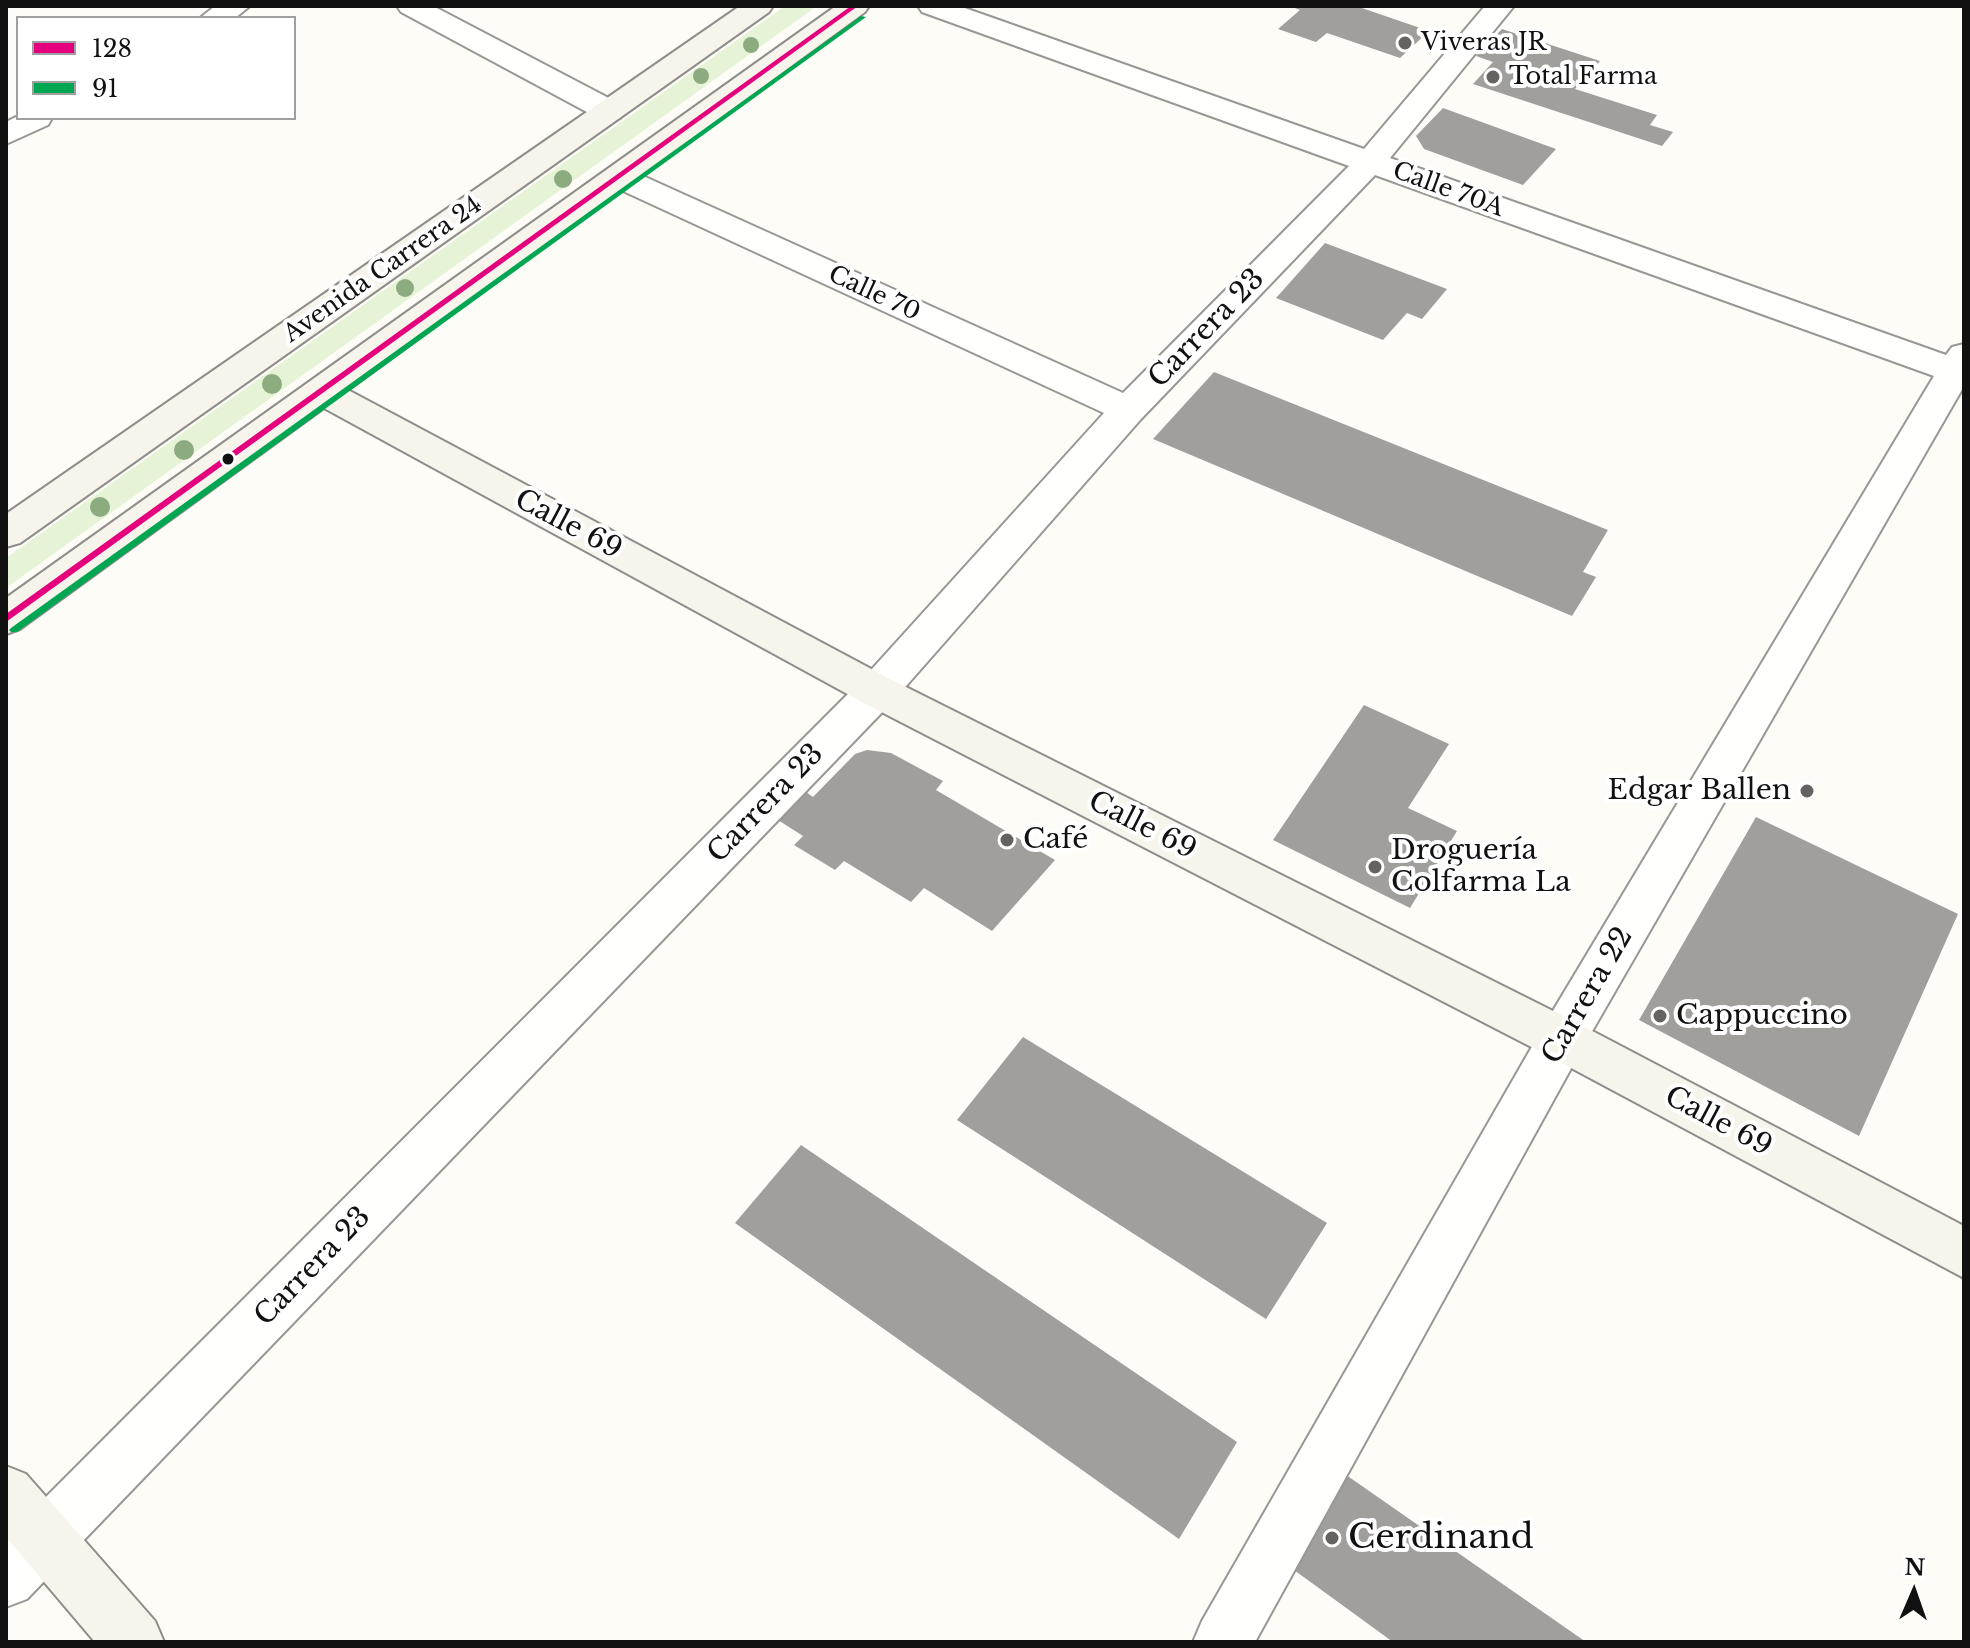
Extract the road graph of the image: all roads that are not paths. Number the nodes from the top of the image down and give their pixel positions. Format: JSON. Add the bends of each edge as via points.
{"nodes":[{"id":1,"x":236,"y":6,"type":"edge"},
{"id":2,"x":411,"y":6,"type":"edge"},
{"id":3,"x":759,"y":6,"type":"edge"},
{"id":4,"x":855,"y":6,"type":"edge"},
{"id":5,"x":932,"y":6,"type":"edge"},
{"id":6,"x":1500,"y":6,"type":"edge"},
{"id":7,"x":218,"y":16,"type":"edge"},
{"id":8,"x":609,"y":111,"type":"junction"},
{"id":9,"x":33,"y":120,"type":"edge"},
{"id":10,"x":6,"y":135,"type":"edge"},
{"id":11,"x":1370,"y":162,"type":"junction"},
{"id":12,"x":621,"y":178,"type":"junction"},
{"id":13,"x":1961,"y":367,"type":"edge"},
{"id":14,"x":323,"y":392,"type":"junction"},
{"id":15,"x":1128,"y":410,"type":"junction"},
{"id":16,"x":6,"y":533,"type":"edge"},
{"id":17,"x":6,"y":619,"type":"edge"},
{"id":18,"x":877,"y":691,"type":"junction"},
{"id":19,"x":1562,"y":1039,"type":"junction"},
{"id":20,"x":1964,"y":1253,"type":"edge"},
{"id":21,"x":6,"y":1494,"type":"edge"},
{"id":22,"x":26,"y":1558,"type":"edge"},
{"id":23,"x":134,"y":1642,"type":"edge"},
{"id":24,"x":1223,"y":1642,"type":"edge"}],
"edges":[{"from":1,"to":7,"type":"street"},
{"from":2,"to":8,"type":"street"},
{"from":3,"to":8,"type":"main road","name":"Avenida Carrera 24"},
{"from":4,"to":12,"type":"main road"},
{"from":5,"to":11,"type":"street","name":"Calle 70A"},
{"from":6,"to":11,"type":"street","name":"Carrera 23"},
{"from":8,"to":16,"type":"main road","name":"Avenida Carrera 24"},
{"from":9,"to":10,"type":"street"},
{"from":11,"to":13,"type":"street","name":"Calle 70A"},
{"from":11,"to":15,"type":"street","name":"Carrera 23"},
{"from":12,"to":14,"type":"main road"},
{"from":12,"to":15,"type":"street","name":"Calle 70"},
{"from":13,"to":19,"type":"street","name":"Carrera 22"},
{"from":14,"to":17,"type":"main road"},
{"from":14,"to":18,"type":"main road","name":"Calle 69"},
{"from":15,"to":18,"type":"street","name":"Carrera 23"},
{"from":18,"to":19,"type":"main road","name":"Calle 69"},
{"from":18,"to":22,"type":"street","name":"Carrera 23"},
{"from":19,"to":20,"type":"main road","name":"Calle 69"},
{"from":19,"to":24,"type":"street","name":"Carrera 22"},
{"from":21,"to":22,"type":"main road"},
{"from":22,"to":23,"type":"main road"}]}
